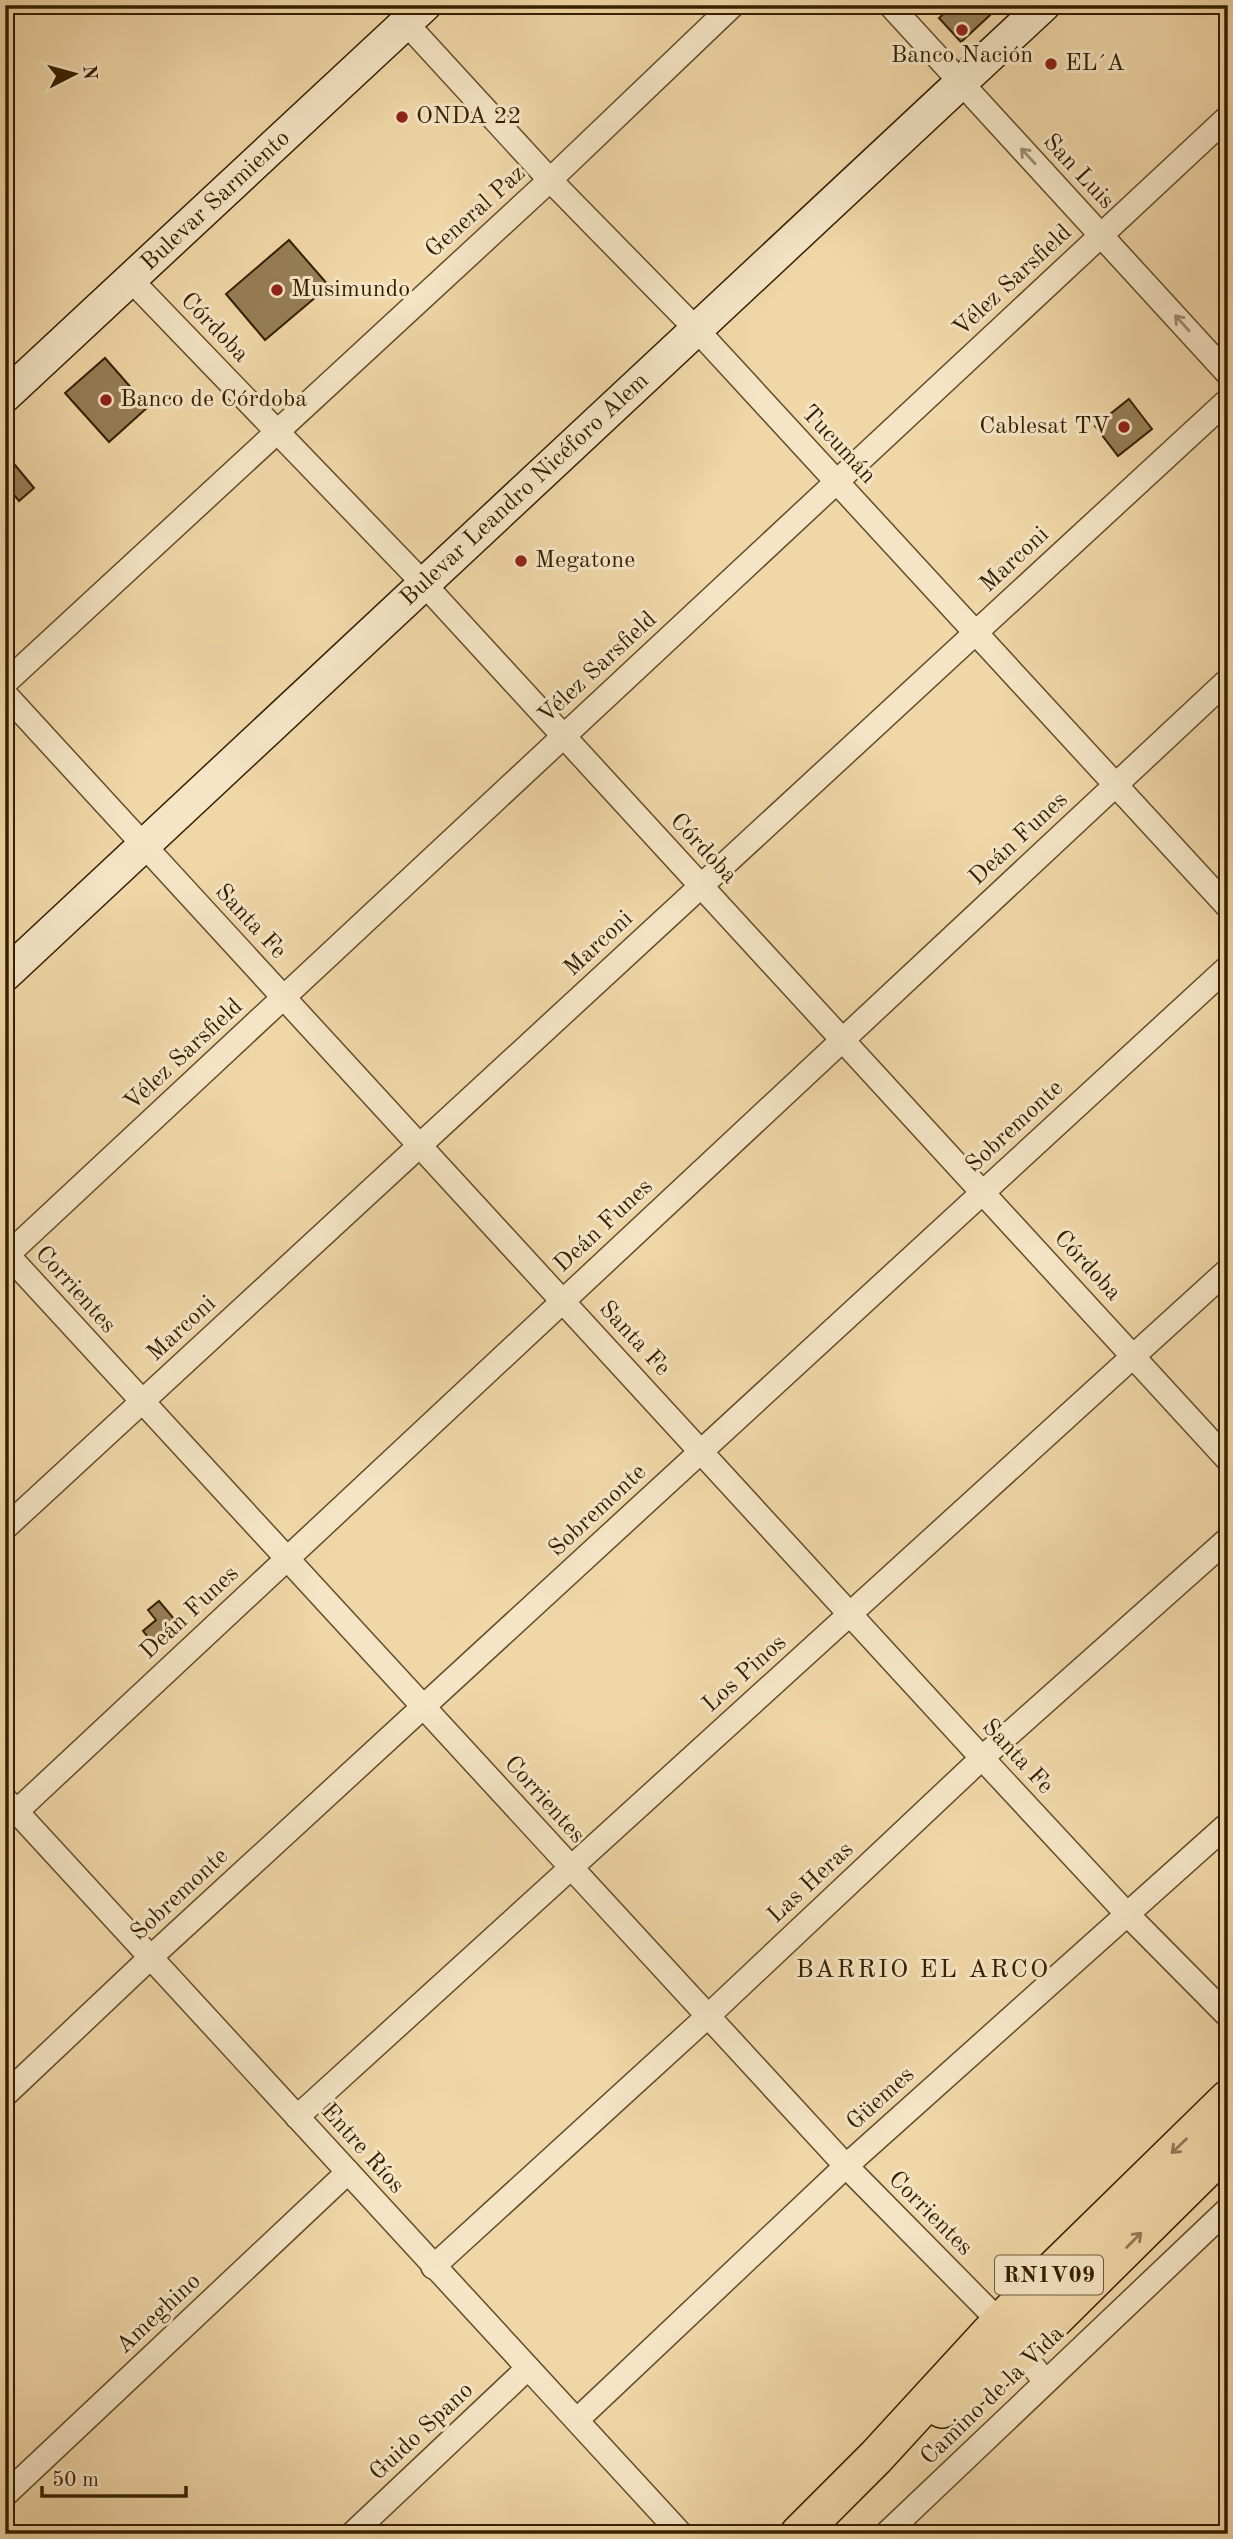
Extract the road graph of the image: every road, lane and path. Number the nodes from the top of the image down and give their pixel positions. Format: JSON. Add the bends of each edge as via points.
{"nodes":[{"id":1,"x":733,"y":5,"type":"edge"},
{"id":2,"x":890,"y":5,"type":"edge"},
{"id":3,"x":1044,"y":5,"type":"edge"},
{"id":4,"x":415,"y":14,"type":"edge"},
{"id":5,"x":961,"y":83,"type":"junction"},
{"id":6,"x":1228,"y":117,"type":"edge"},
{"id":7,"x":550,"y":180,"type":"junction"},
{"id":8,"x":1101,"y":234,"type":"junction"},
{"id":9,"x":132,"y":281,"type":"junction"},
{"id":10,"x":697,"y":330,"type":"junction"},
{"id":11,"x":1228,"y":374,"type":"edge"},
{"id":12,"x":5,"y":396,"type":"edge"},
{"id":13,"x":1228,"y":400,"type":"edge"},
{"id":14,"x":276,"y":429,"type":"junction"},
{"id":15,"x":836,"y":481,"type":"junction"},
{"id":16,"x":424,"y":584,"type":"junction"},
{"id":17,"x":975,"y":633,"type":"junction"},
{"id":18,"x":1228,"y":680,"type":"edge"},
{"id":19,"x":5,"y":683,"type":"edge"},
{"id":20,"x":5,"y":694,"type":"edge"},
{"id":21,"x":564,"y":736,"type":"junction"},
{"id":22,"x":1115,"y":785,"type":"junction"},
{"id":23,"x":144,"y":845,"type":"junction"},
{"id":24,"x":701,"y":886,"type":"junction"},
{"id":25,"x":1228,"y":907,"type":"edge"},
{"id":26,"x":1228,"y":967,"type":"edge"},
{"id":27,"x":5,"y":975,"type":"edge"},
{"id":28,"x":284,"y":997,"type":"junction"},
{"id":29,"x":843,"y":1039,"type":"junction"},
{"id":30,"x":419,"y":1146,"type":"junction"},
{"id":31,"x":984,"y":1192,"type":"junction"},
{"id":32,"x":6,"y":1255,"type":"edge"},
{"id":33,"x":1228,"y":1270,"type":"edge"},
{"id":34,"x":563,"y":1301,"type":"junction"},
{"id":35,"x":1134,"y":1356,"type":"junction"},
{"id":36,"x":142,"y":1402,"type":"junction"},
{"id":37,"x":702,"y":1451,"type":"junction"},
{"id":38,"x":1228,"y":1460,"type":"edge"},
{"id":39,"x":5,"y":1528,"type":"edge"},
{"id":40,"x":1228,"y":1539,"type":"edge"},
{"id":41,"x":287,"y":1558,"type":"junction"},
{"id":42,"x":850,"y":1613,"type":"junction"},
{"id":43,"x":424,"y":1707,"type":"junction"},
{"id":44,"x":982,"y":1758,"type":"junction"},
{"id":45,"x":11,"y":1805,"type":"edge"},
{"id":46,"x":1228,"y":1824,"type":"edge"},
{"id":47,"x":570,"y":1868,"type":"junction"},
{"id":48,"x":1127,"y":1914,"type":"junction"},
{"id":49,"x":151,"y":1957,"type":"junction"},
{"id":50,"x":708,"y":2016,"type":"junction"},
{"id":51,"x":1228,"y":2016,"type":"edge"},
{"id":52,"x":5,"y":2095,"type":"edge"},
{"id":53,"x":1228,"y":2099,"type":"edge"},
{"id":54,"x":298,"y":2116,"type":"junction"},
{"id":55,"x":1228,"y":2147,"type":"edge"},
{"id":56,"x":846,"y":2166,"type":"junction"},
{"id":57,"x":348,"y":2172,"type":"junction"},
{"id":58,"x":1228,"y":2209,"type":"edge"},
{"id":59,"x":433,"y":2267,"type":"junction"},
{"id":60,"x":1000,"y":2322,"type":"junction"},
{"id":61,"x":1022,"y":2350,"type":"junction"},
{"id":62,"x":528,"y":2368,"type":"junction"},
{"id":63,"x":1045,"y":2382,"type":"junction"},
{"id":64,"x":577,"y":2420,"type":"junction"},
{"id":65,"x":876,"y":2457,"type":"junction"},
{"id":66,"x":5,"y":2495,"type":"edge"},
{"id":67,"x":800,"y":2533,"type":"edge"},
{"id":68,"x":352,"y":2534,"type":"edge"},
{"id":69,"x":681,"y":2534,"type":"edge"},
{"id":70,"x":886,"y":2534,"type":"edge"}],
"edges":[{"from":1,"to":7,"type":"street","name":"General Paz"},
{"from":2,"to":5,"type":"street","name":"San Luis"},
{"from":3,"to":5,"type":"street","name":"Bulevar Leandro Nicéforo Alem"},
{"from":4,"to":7,"type":"street","name":"Tucumán"},
{"from":4,"to":9,"type":"street","name":"Bulevar Sarmiento"},
{"from":8,"to":5,"type":"street","name":"San Luis","one_way":true},
{"from":5,"to":10,"type":"street","name":"Bulevar Leandro Nicéforo Alem"},
{"from":6,"to":8,"type":"street","name":"Vélez Sarsfield"},
{"from":7,"to":10,"type":"street","name":"Tucumán"},
{"from":7,"to":14,"type":"street","name":"General Paz"},
{"from":11,"to":8,"type":"street","name":"San Luis","one_way":true},
{"from":8,"to":15,"type":"street","name":"Vélez Sarsfield"},
{"from":9,"to":12,"type":"street","name":"Bulevar Sarmiento"},
{"from":9,"to":14,"type":"street","name":"Córdoba"},
{"from":10,"to":15,"type":"street","name":"Tucumán"},
{"from":10,"to":16,"type":"street","name":"Bulevar Leandro Nicéforo Alem"},
{"from":13,"to":17,"type":"street","name":"Marconi"},
{"from":14,"to":16,"type":"street","name":"Córdoba"},
{"from":14,"to":19,"type":"street","name":"General Paz"},
{"from":15,"to":17,"type":"street","name":"Tucumán"},
{"from":15,"to":21,"type":"street","name":"Vélez Sarsfield"},
{"from":16,"to":21,"type":"street","name":"Córdoba"},
{"from":16,"to":23,"type":"street","name":"Bulevar Leandro Nicéforo Alem"},
{"from":17,"to":22,"type":"street","name":"Tucumán"},
{"from":17,"to":24,"type":"street","name":"Marconi"},
{"from":18,"to":22,"type":"street","name":"Deán Funes"},
{"from":20,"to":23,"type":"street","name":"Santa Fe"},
{"from":21,"to":24,"type":"street","name":"Córdoba"},
{"from":21,"to":28,"type":"street","name":"Vélez Sarsfield"},
{"from":22,"to":25,"type":"street","name":"Tucumán"},
{"from":22,"to":29,"type":"street","name":"Deán Funes"},
{"from":23,"to":27,"type":"street","name":"Bulevar Leandro Nicéforo Alem"},
{"from":23,"to":28,"type":"street","name":"Santa Fe"},
{"from":24,"to":29,"type":"street","name":"Córdoba"},
{"from":24,"to":30,"type":"street","name":"Marconi"},
{"from":26,"to":31,"type":"street","name":"Sobremonte"},
{"from":28,"to":30,"type":"street","name":"Santa Fe"},
{"from":28,"to":32,"type":"street","name":"Vélez Sarsfield"},
{"from":29,"to":31,"type":"street","name":"Córdoba"},
{"from":29,"to":34,"type":"street","name":"Deán Funes"},
{"from":30,"to":34,"type":"street","name":"Santa Fe"},
{"from":30,"to":36,"type":"street","name":"Marconi"},
{"from":31,"to":35,"type":"street","name":"Córdoba"},
{"from":31,"to":37,"type":"street","name":"Sobremonte"},
{"from":32,"to":36,"type":"street","name":"Corrientes"},
{"from":33,"to":35,"type":"street","name":"Los Pinos"},
{"from":34,"to":37,"type":"street","name":"Santa Fe"},
{"from":34,"to":41,"type":"street","name":"Deán Funes"},
{"from":35,"to":38,"type":"street","name":"Córdoba"},
{"from":35,"to":42,"type":"street","name":"Los Pinos"},
{"from":36,"to":39,"type":"street","name":"Marconi"},
{"from":36,"to":41,"type":"street","name":"Corrientes"},
{"from":37,"to":42,"type":"street","name":"Santa Fe"},
{"from":37,"to":43,"type":"street","name":"Sobremonte"},
{"from":40,"to":44,"type":"street","name":"Las Heras"},
{"from":41,"to":43,"type":"street","name":"Corrientes"},
{"from":41,"to":45,"type":"street","name":"Deán Funes"},
{"from":42,"to":44,"type":"street","name":"Santa Fe"},
{"from":42,"to":47,"type":"street","name":"Los Pinos"},
{"from":43,"to":47,"type":"street","name":"Corrientes"},
{"from":43,"to":49,"type":"street","name":"Sobremonte"},
{"from":44,"to":48,"type":"street","name":"Santa Fe"},
{"from":44,"to":50,"type":"street","name":"Las Heras"},
{"from":45,"to":49,"type":"street","name":"Entre Ríos"},
{"from":46,"to":48,"type":"street","name":"Güemes"},
{"from":47,"to":50,"type":"street","name":"Corrientes"},
{"from":47,"to":54,"type":"street","name":"Los Pinos"},
{"from":48,"to":51,"type":"street","name":"Santa Fe"},
{"from":48,"to":56,"type":"street","name":"Güemes"},
{"from":49,"to":52,"type":"street","name":"Sobremonte"},
{"from":49,"to":54,"type":"street","name":"Entre Ríos"},
{"from":50,"to":56,"type":"street","name":"Corrientes"},
{"from":50,"to":59,"type":"street","name":"Las Heras"},
{"from":53,"to":60,"type":"main road","number":"RN1V09","one_way":true},
{"from":54,"to":57,"type":"street","name":"Entre Ríos"},
{"from":61,"to":55,"type":"main road","number":"RN1V09","one_way":true},
{"from":56,"to":60,"type":"street","name":"Corrientes"},
{"from":56,"to":64,"type":"street","name":"Güemes"},
{"from":57,"to":59,"type":"street","name":"Entre Ríos"},
{"from":57,"to":66,"type":"street","name":"Ameghino"},
{"from":58,"to":63,"type":"street","name":"Camino de la Vida"},
{"from":59,"to":62,"type":"street","name":"Entre Ríos"},
{"from":60,"to":61,"type":"street","name":"Corrientes"},
{"from":60,"to":65,"type":"main road","number":"RN1V09"},
{"from":61,"to":63,"type":"street","name":"Corrientes"},
{"from":61,"to":65,"type":"main road","number":"RN1V09"},
{"from":62,"to":64,"type":"street","name":"Entre Ríos"},
{"from":62,"to":68,"type":"street","name":"Guido Spano"},
{"from":63,"to":70,"type":"street","name":"Camino de la Vida"},
{"from":64,"to":69,"type":"street","name":"Entre Ríos"},
{"from":65,"to":67,"type":"main road","number":"RN1V09"}]}
